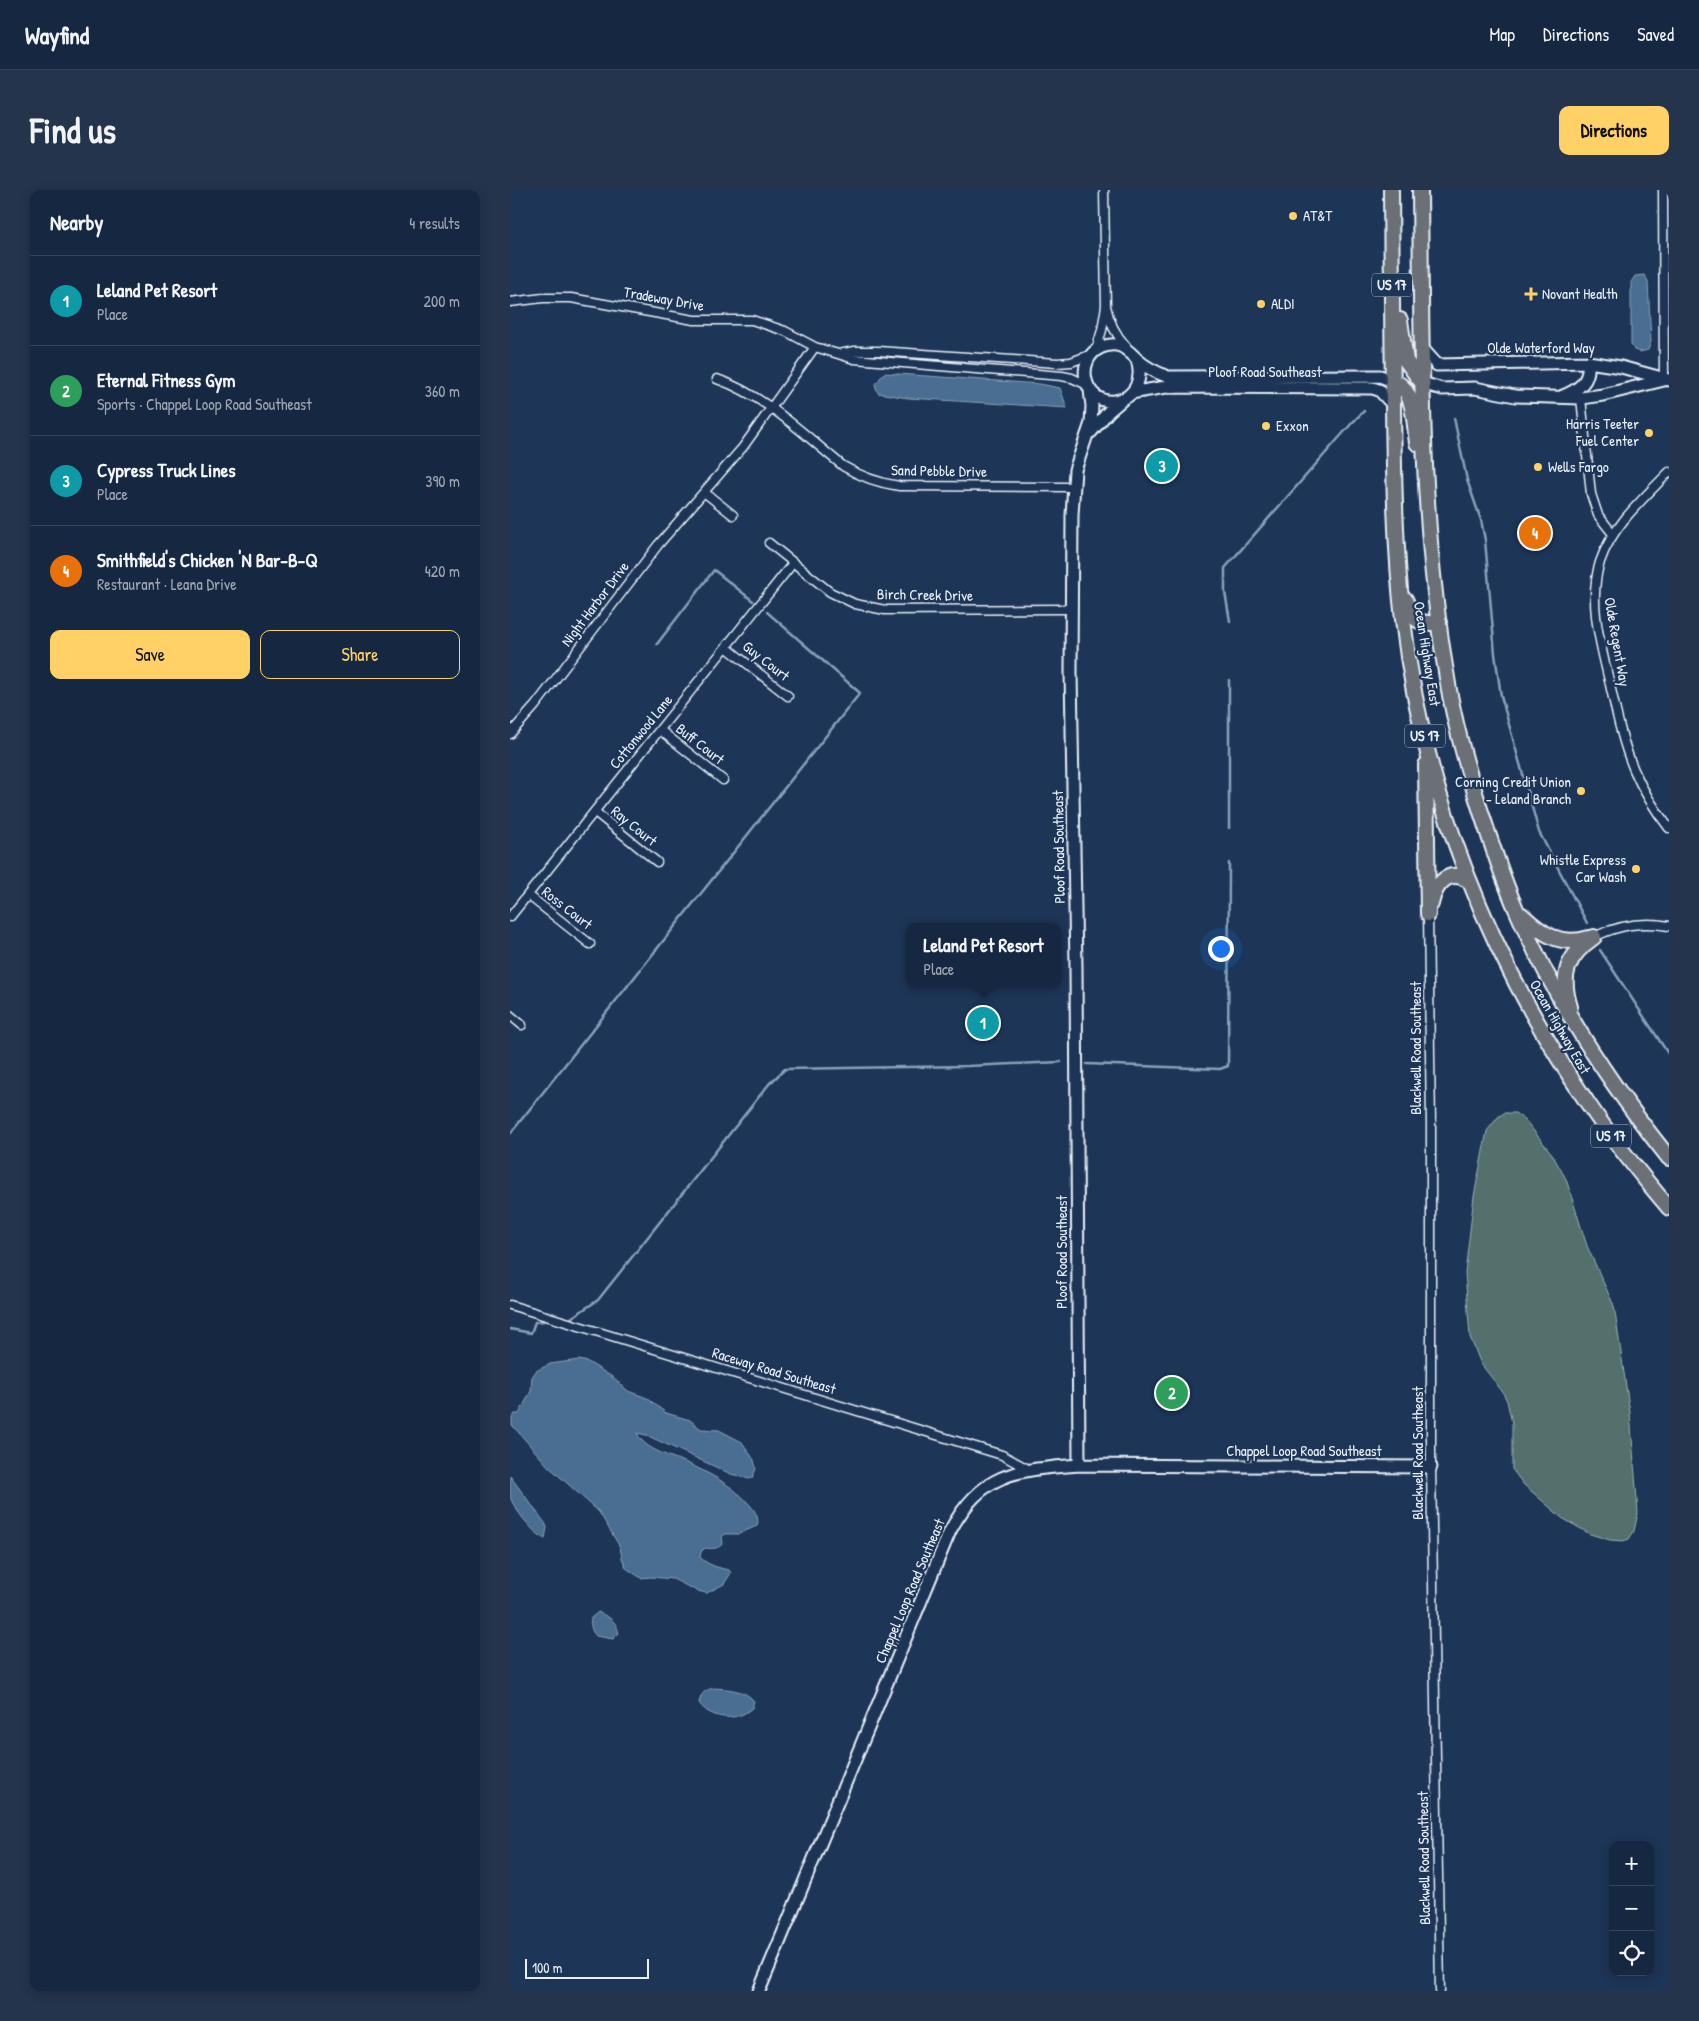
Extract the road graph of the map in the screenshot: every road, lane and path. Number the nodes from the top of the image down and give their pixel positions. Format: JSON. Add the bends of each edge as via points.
{"nodes":[{"id":1,"x":1104,"y":190,"type":"edge"},
{"id":2,"x":1391,"y":190,"type":"edge"},
{"id":3,"x":1663,"y":190,"type":"edge"},
{"id":4,"x":1420,"y":192,"type":"edge"},
{"id":5,"x":1392,"y":256,"type":"junction"},
{"id":6,"x":510,"y":302,"type":"edge"},
{"id":7,"x":1106,"y":306,"type":"junction"},
{"id":8,"x":815,"y":348,"type":"junction"},
{"id":9,"x":1422,"y":348,"type":"junction"},
{"id":10,"x":1094,"y":352,"type":"junction"},
{"id":11,"x":838,"y":354,"type":"junction"},
{"id":12,"x":1135,"y":357,"type":"junction"},
{"id":13,"x":1588,"y":362,"type":"junction"},
{"id":14,"x":717,"y":379,"type":"dead end"},
{"id":15,"x":1667,"y":380,"type":"edge"},
{"id":16,"x":1392,"y":381,"type":"junction"},
{"id":17,"x":1422,"y":383,"type":"junction"},
{"id":18,"x":1088,"y":388,"type":"junction"},
{"id":19,"x":1128,"y":396,"type":"junction"},
{"id":20,"x":1561,"y":397,"type":"junction"},
{"id":21,"x":1582,"y":398,"type":"junction"},
{"id":22,"x":1393,"y":405,"type":"junction"},
{"id":23,"x":773,"y":408,"type":"junction"},
{"id":24,"x":1086,"y":440,"type":"junction"},
{"id":25,"x":1669,"y":472,"type":"edge"},
{"id":26,"x":1072,"y":486,"type":"junction"},
{"id":27,"x":704,"y":492,"type":"junction"},
{"id":28,"x":1427,"y":513,"type":"junction"},
{"id":29,"x":733,"y":515,"type":"dead end"},
{"id":30,"x":1613,"y":534,"type":"junction"},
{"id":31,"x":769,"y":543,"type":"dead end"},
{"id":32,"x":794,"y":564,"type":"junction"},
{"id":33,"x":1400,"y":587,"type":"junction"},
{"id":34,"x":1071,"y":608,"type":"junction"},
{"id":35,"x":1438,"y":622,"type":"junction"},
{"id":36,"x":726,"y":647,"type":"junction"},
{"id":37,"x":788,"y":696,"type":"dead end"},
{"id":38,"x":660,"y":730,"type":"junction"},
{"id":39,"x":510,"y":734,"type":"edge"},
{"id":40,"x":1425,"y":739,"type":"junction"},
{"id":41,"x":723,"y":780,"type":"dead end"},
{"id":42,"x":594,"y":812,"type":"junction"},
{"id":43,"x":1669,"y":828,"type":"edge"},
{"id":44,"x":657,"y":862,"type":"dead end"},
{"id":45,"x":1469,"y":881,"type":"junction"},
{"id":46,"x":528,"y":895,"type":"junction"},
{"id":47,"x":1516,"y":909,"type":"junction"},
{"id":48,"x":1428,"y":914,"type":"junction"},
{"id":49,"x":510,"y":917,"type":"edge"},
{"id":50,"x":1669,"y":926,"type":"edge"},
{"id":51,"x":1594,"y":936,"type":"junction"},
{"id":52,"x":590,"y":944,"type":"dead end"},
{"id":53,"x":510,"y":1015,"type":"edge"},
{"id":54,"x":522,"y":1025,"type":"dead end"},
{"id":55,"x":1575,"y":1025,"type":"junction"},
{"id":56,"x":1669,"y":1158,"type":"edge"},
{"id":57,"x":1669,"y":1208,"type":"edge"},
{"id":58,"x":510,"y":1305,"type":"edge"},
{"id":59,"x":1079,"y":1465,"type":"junction"},
{"id":60,"x":1431,"y":1467,"type":"junction"},
{"id":61,"x":1028,"y":1469,"type":"junction"},
{"id":62,"x":759,"y":1991,"type":"edge"},
{"id":63,"x":1440,"y":1991,"type":"edge"}],
"edges":[{"from":1,"to":7,"type":"street"},
{"from":2,"to":5,"type":"highway","name":"Ocean Highway East","number":"US 17"},
{"from":3,"to":15,"type":"street"},
{"from":4,"to":9,"type":"highway","name":"Ocean Highway East","number":"US 17"},
{"from":5,"to":16,"type":"highway","name":"Ocean Highway East","number":"US 17"},
{"from":5,"to":17,"type":"highway","via":[[1404,354]]},
{"from":6,"to":8,"type":"street","name":"Tradeway Drive","via":[[571,298],[694,320],[752,320],[784,331]]},
{"from":7,"to":10,"type":"street"},
{"from":7,"to":12,"type":"street","via":[[1113,329]]},
{"from":8,"to":11,"type":"street","name":"Tradeway Drive"},
{"from":8,"to":23,"type":"street","name":"Night Harbor Drive"},
{"from":9,"to":13,"type":"street","name":"Olde Waterford Way","via":[[1437,365]]},
{"from":9,"to":17,"type":"highway","name":"Ocean Highway East","number":"US 17"},
{"from":10,"to":11,"type":"street","name":"Tradeway Drive","via":[[1071,362],[1057,363],[878,351]]},
{"from":10,"to":12,"type":"street","via":[[1103,346],[1118,346]]},
{"from":10,"to":18,"type":"street","via":[[1084,369]]},
{"from":11,"to":18,"type":"street","name":"Tradeway Drive","via":[[854,359],[1062,376]]},
{"from":12,"to":16,"type":"street","name":"Ploof Road Southeast","via":[[1168,377],[1380,376]]},
{"from":12,"to":19,"type":"street","via":[[1140,378]]},
{"from":13,"to":15,"type":"street","name":"Olde Waterford Way"},
{"from":13,"to":20,"type":"street","via":[[1585,381]]},
{"from":14,"to":23,"type":"street","name":"Sand Pebble Drive","via":[[749,392]]},
{"from":15,"to":21,"type":"street"},
{"from":16,"to":22,"type":"highway","name":"Ocean Highway East","number":"US 17"},
{"from":16,"to":28,"type":"highway","via":[[1404,387],[1410,398]]},
{"from":17,"to":20,"type":"street","via":[[1442,389],[1476,388],[1515,396]]},
{"from":17,"to":28,"type":"highway","name":"Ocean Highway East","number":"US 17"},
{"from":18,"to":19,"type":"street","via":[[1105,400],[1114,401]]},
{"from":18,"to":24,"type":"street","name":"Ploof Road Southeast","via":[[1092,406]]},
{"from":19,"to":22,"type":"street","name":"Ploof Road Southeast","via":[[1166,387],[1372,388],[1379,390]]},
{"from":19,"to":24,"type":"street","name":"Ploof Road Southeast","via":[[1095,425]]},
{"from":20,"to":21,"type":"street"},
{"from":21,"to":30,"type":"street","via":[[1591,494],[1598,515]]},
{"from":22,"to":33,"type":"highway","name":"Ocean Highway East","number":"US 17"},
{"from":23,"to":26,"type":"street","name":"Sand Pebble Drive","via":[[843,466],[881,483],[900,486]]},
{"from":23,"to":27,"type":"street","name":"Night Harbor Drive"},
{"from":24,"to":26,"type":"street","name":"Ploof Road Southeast"},
{"from":25,"to":30,"type":"street","name":"Olde Regent Way"},
{"from":26,"to":34,"type":"street","name":"Ploof Road Southeast"},
{"from":27,"to":29,"type":"street"},
{"from":27,"to":39,"type":"street","name":"Night Harbor Drive","via":[[640,566],[535,706]]},
{"from":28,"to":35,"type":"highway","name":"Ocean Highway East","number":"US 17"},
{"from":30,"to":43,"type":"street","name":"Olde Regent Way","via":[[1596,583],[1598,627],[1627,749],[1644,791]]},
{"from":31,"to":32,"type":"street","name":"Birch Creek Drive"},
{"from":32,"to":34,"type":"street","name":"Birch Creek Drive","via":[[830,592],[868,608]]},
{"from":32,"to":36,"type":"street","name":"Cottonwood Lane"},
{"from":33,"to":35,"type":"highway","via":[[1414,618],[1428,624]]},
{"from":33,"to":40,"type":"highway","name":"Ocean Highway East","number":"US 17"},
{"from":34,"to":59,"type":"street","name":"Ploof Road Southeast"},
{"from":35,"to":47,"type":"highway","name":"Ocean Highway East","number":"US 17","via":[[1462,747],[1493,849]]},
{"from":36,"to":37,"type":"street","name":"Guy Court"},
{"from":36,"to":38,"type":"street","name":"Cottonwood Lane"},
{"from":38,"to":41,"type":"street","name":"Buff Court"},
{"from":38,"to":42,"type":"street","name":"Cottonwood Lane"},
{"from":40,"to":45,"type":"highway","name":"Ocean Highway East","number":"US 17"},
{"from":40,"to":48,"type":"highway"},
{"from":42,"to":44,"type":"street","name":"Ray Court"},
{"from":42,"to":46,"type":"street","name":"Cottonwood Lane"},
{"from":45,"to":48,"type":"highway","via":[[1457,875],[1447,877],[1435,891]]},
{"from":45,"to":57,"type":"highway","name":"Ocean Highway East","number":"US 17","via":[[1514,980],[1555,1052],[1608,1132]]},
{"from":46,"to":49,"type":"street","name":"Cottonwood Lane"},
{"from":46,"to":52,"type":"street","name":"Ross Court"},
{"from":47,"to":51,"type":"highway","via":[[1555,940],[1581,941]]},
{"from":47,"to":55,"type":"highway","name":"Ocean Highway East","number":"US 17"},
{"from":48,"to":60,"type":"street","name":"Blackwell Road Southeast"},
{"from":50,"to":51,"type":"street","via":[[1630,924]]},
{"from":51,"to":55,"type":"highway","via":[[1576,952],[1566,975],[1568,1002]]},
{"from":53,"to":54,"type":"street"},
{"from":55,"to":56,"type":"highway","name":"Ocean Highway East","number":"US 17","via":[[1622,1096]]},
{"from":58,"to":61,"type":"street","name":"Raceway Road Southeast","via":[[1002,1455]]},
{"from":59,"to":60,"type":"street","name":"Chappel Loop Road Southeast"},
{"from":59,"to":61,"type":"street","name":"Chappel Loop Road Southeast"},
{"from":60,"to":63,"type":"street","name":"Blackwell Road Southeast"},
{"from":61,"to":62,"type":"street","name":"Chappel Loop Road Southeast","via":[[1013,1473],[980,1492],[959,1514],[950,1531]]}]}
